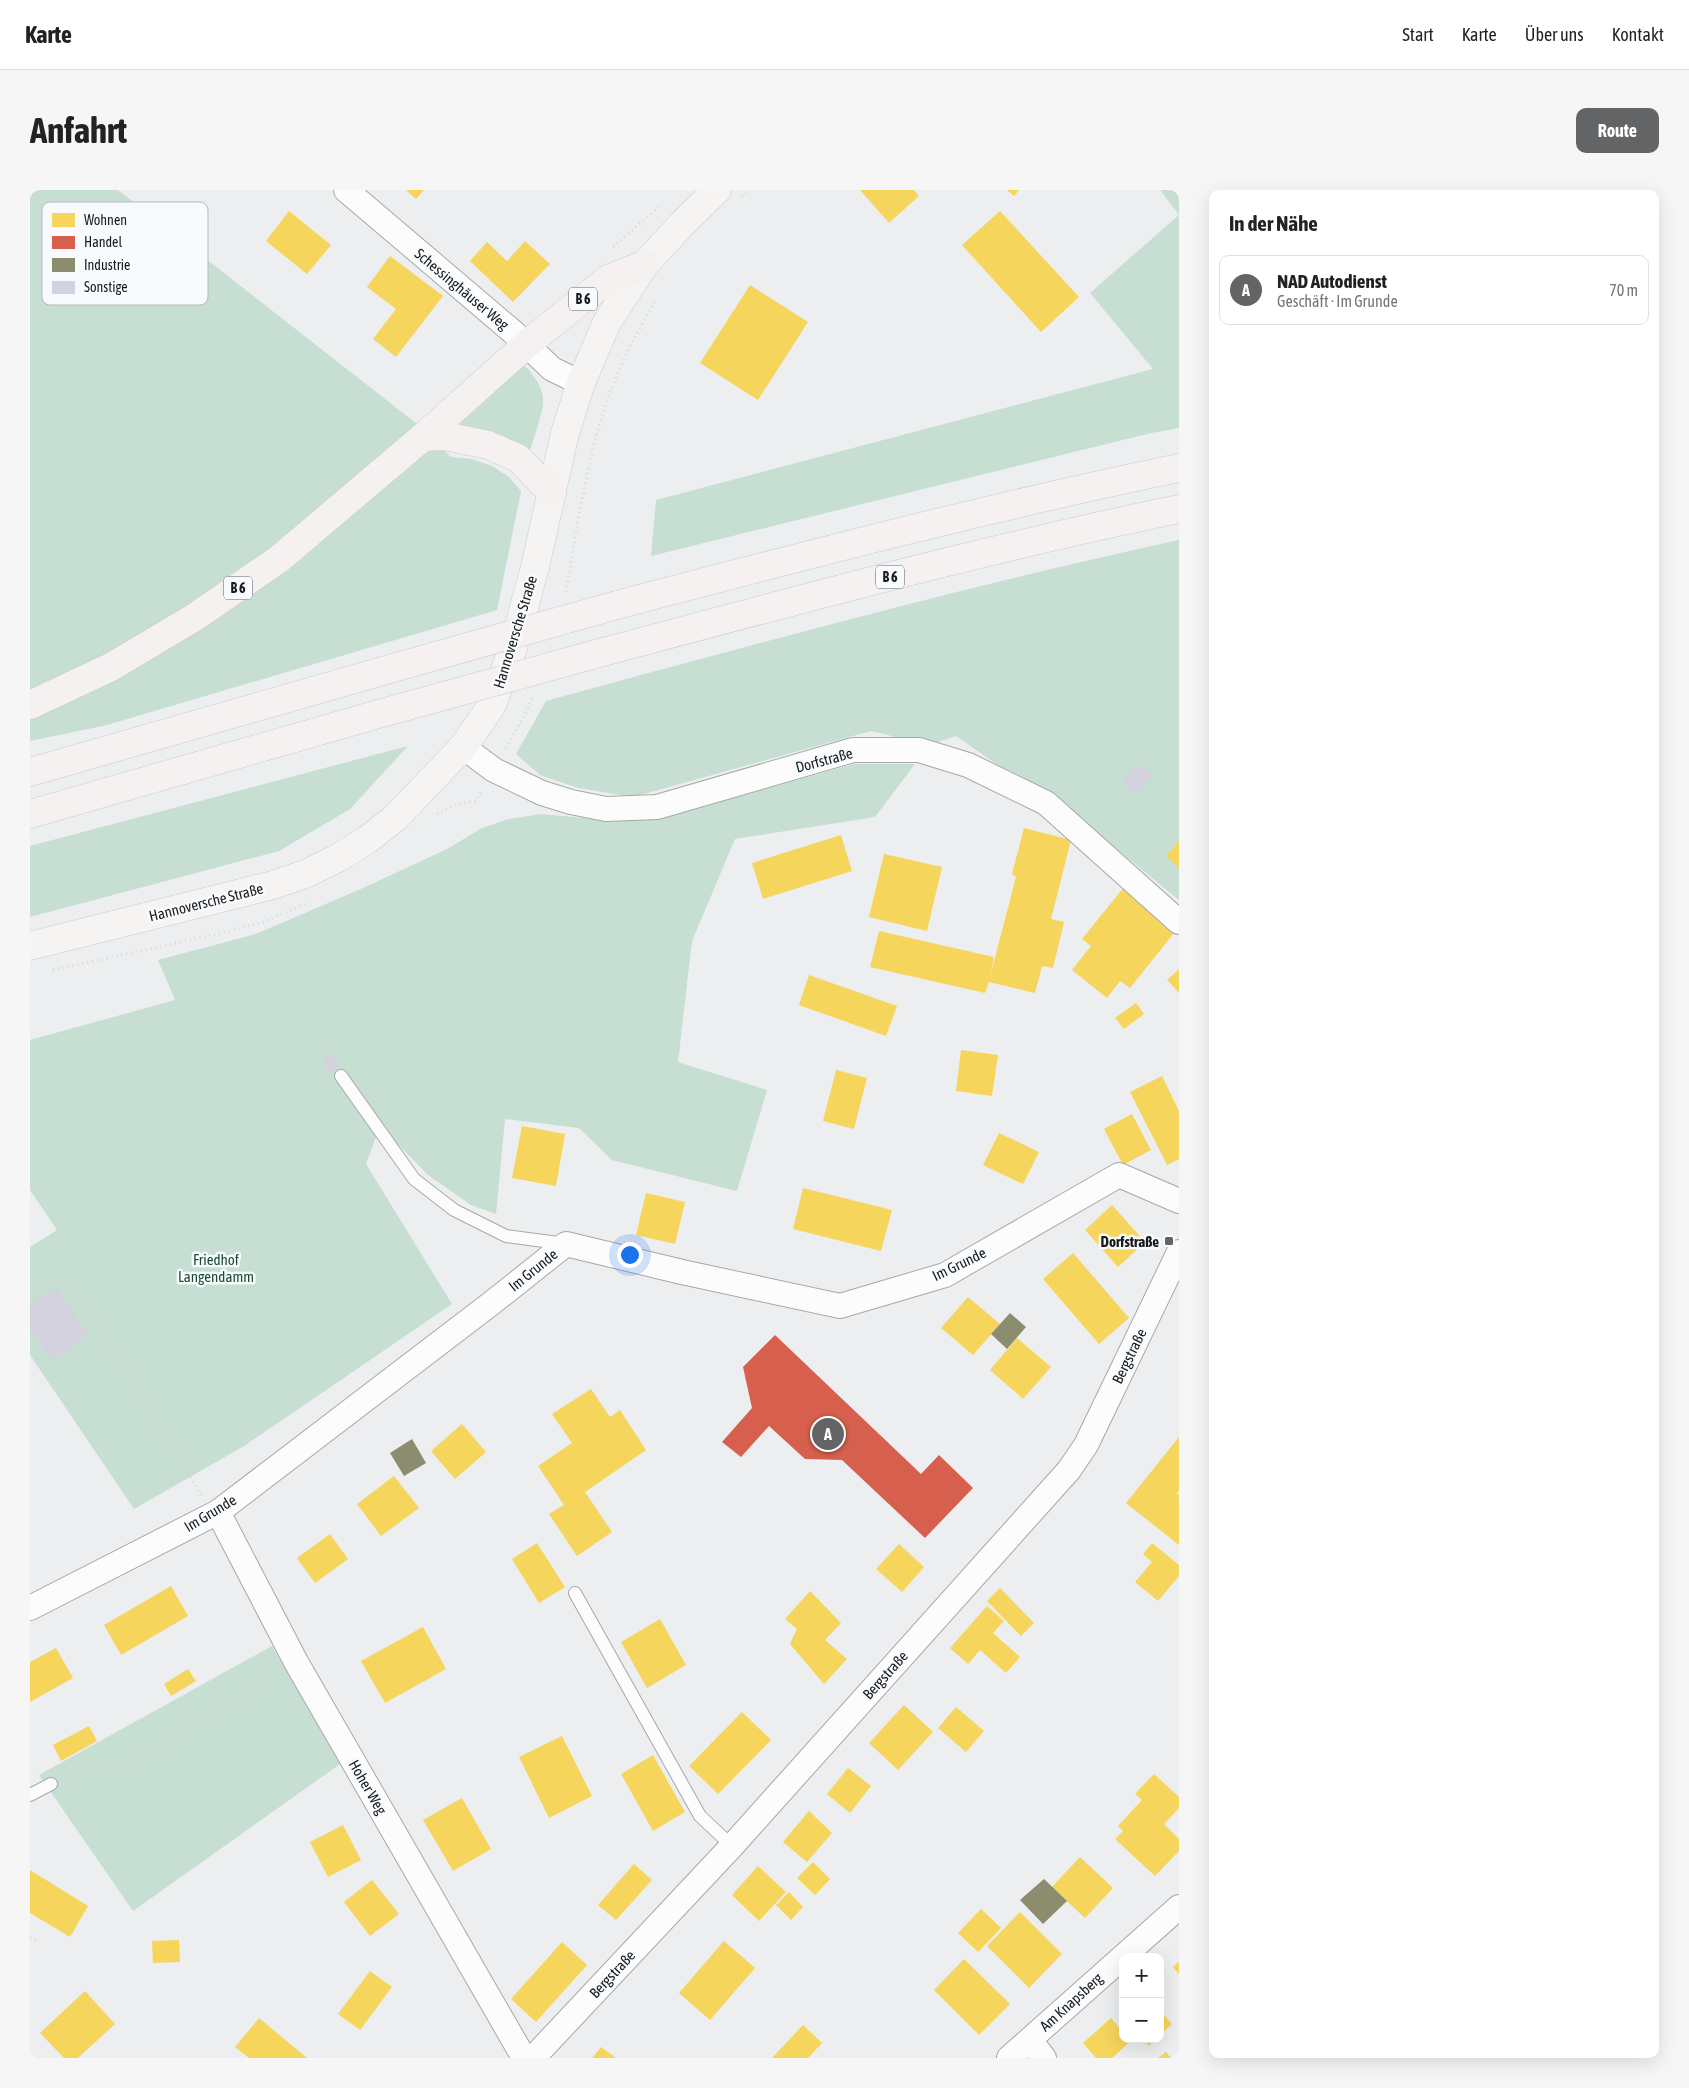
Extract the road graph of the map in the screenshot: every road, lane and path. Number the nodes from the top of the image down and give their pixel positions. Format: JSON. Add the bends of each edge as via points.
{"nodes":[{"id":1,"x":346,"y":190,"type":"edge"},
{"id":2,"x":749,"y":190,"type":"edge"},
{"id":3,"x":727,"y":195,"type":"edge"},
{"id":4,"x":645,"y":264,"type":"junction"},
{"id":5,"x":659,"y":295,"type":"dead end"},
{"id":6,"x":527,"y":344,"type":"junction"},
{"id":7,"x":581,"y":383,"type":"junction"},
{"id":8,"x":423,"y":437,"type":"junction"},
{"id":9,"x":1179,"y":468,"type":"edge"},
{"id":10,"x":552,"y":493,"type":"junction"},
{"id":11,"x":1179,"y":510,"type":"edge"},
{"id":12,"x":564,"y":601,"type":"dead end"},
{"id":13,"x":534,"y":693,"type":"dead end"},
{"id":14,"x":30,"y":705,"type":"edge"},
{"id":15,"x":462,"y":747,"type":"junction"},
{"id":16,"x":494,"y":770,"type":"junction"},
{"id":17,"x":30,"y":772,"type":"edge"},
{"id":18,"x":30,"y":814,"type":"edge"},
{"id":19,"x":1179,"y":922,"type":"edge"},
{"id":20,"x":30,"y":946,"type":"edge"},
{"id":21,"x":342,"y":1076,"type":"dead end"},
{"id":22,"x":1179,"y":1201,"type":"edge"},
{"id":23,"x":566,"y":1244,"type":"junction"},
{"id":24,"x":1179,"y":1252,"type":"edge"},
{"id":25,"x":76,"y":1295,"type":"dead end"},
{"id":26,"x":216,"y":1513,"type":"junction"},
{"id":27,"x":575,"y":1593,"type":"dead end"},
{"id":28,"x":30,"y":1608,"type":"edge"},
{"id":29,"x":296,"y":1662,"type":"junction"},
{"id":30,"x":51,"y":1784,"type":"joint"},
{"id":31,"x":30,"y":1795,"type":"edge"},
{"id":32,"x":732,"y":1846,"type":"junction"},
{"id":33,"x":1179,"y":1906,"type":"edge"},
{"id":34,"x":30,"y":1938,"type":"edge"},
{"id":35,"x":38,"y":1942,"type":"dead end"},
{"id":36,"x":1030,"y":2040,"type":"junction"},
{"id":37,"x":524,"y":2058,"type":"edge"},
{"id":38,"x":533,"y":2058,"type":"edge"},
{"id":39,"x":1009,"y":2058,"type":"edge"},
{"id":40,"x":1044,"y":2058,"type":"edge"}],
"edges":[{"from":1,"to":6,"type":"street","name":"Schessinghäuser Weg"},
{"from":2,"to":3,"type":"path"},
{"from":3,"to":4,"type":"main road","name":"Hannoversche Straße","via":[[684,222]]},
{"from":4,"to":6,"type":"highway","number":"B 6","via":[[608,279]]},
{"from":4,"to":7,"type":"main road","name":"Hannoversche Straße","via":[[607,322]]},
{"from":5,"to":12,"type":"path","via":[[630,346],[596,436]]},
{"from":6,"to":7,"type":"street","name":"Schessinghäuser Weg","via":[[552,369]]},
{"from":6,"to":8,"type":"highway","number":"B 6"},
{"from":7,"to":10,"type":"main road","name":"Hannoversche Straße","via":[[565,433]]},
{"from":8,"to":10,"type":"highway","via":[[446,436],[479,443],[518,458]]},
{"from":8,"to":14,"type":"highway","number":"B 6","via":[[279,559],[196,617],[111,667]]},
{"from":9,"to":17,"type":"highway","bridge":true,"via":[[830,549],[617,605]]},
{"from":10,"to":15,"type":"main road","name":"Hannoversche Straße","via":[[512,651],[492,705]]},
{"from":11,"to":18,"type":"highway","number":"B 6","bridge":true,"via":[[842,589],[603,652]]},
{"from":13,"to":16,"type":"path","via":[[528,711]]},
{"from":15,"to":16,"type":"street","name":"Dorfstraße"},
{"from":15,"to":20,"type":"main road","name":"Hannoversche Straße","via":[[388,824],[368,840],[305,874],[273,885]]},
{"from":16,"to":19,"type":"street","name":"Dorfstraße","via":[[542,793],[571,802],[606,809],[657,807],[853,750],[919,750],[968,765],[1046,803]]},
{"from":21,"to":23,"type":"lane","via":[[414,1180],[454,1210],[506,1236]]},
{"from":22,"to":23,"type":"street","name":"Im Grunde","via":[[1119,1175],[945,1275],[840,1306]]},
{"from":23,"to":26,"type":"street","name":"Im Grunde"},
{"from":24,"to":32,"type":"street","name":"Bergstraße","via":[[1086,1445],[1069,1470]]},
{"from":25,"to":26,"type":"path","via":[[194,1484]]},
{"from":26,"to":28,"type":"street","name":"Im Grunde"},
{"from":26,"to":29,"type":"street","name":"Hoher Weg"},
{"from":27,"to":32,"type":"lane","via":[[700,1816]]},
{"from":29,"to":30,"type":"path","via":[[118,1772],[86,1766]]},
{"from":29,"to":37,"type":"street","name":"Hoher Weg"},
{"from":30,"to":31,"type":"lane"},
{"from":32,"to":38,"type":"street","name":"Bergstraße"},
{"from":33,"to":36,"type":"street","name":"Am Knapsberg"},
{"from":34,"to":35,"type":"path"},
{"from":36,"to":39,"type":"street","name":"Am Knapsberg"},
{"from":36,"to":40,"type":"street"}]}
